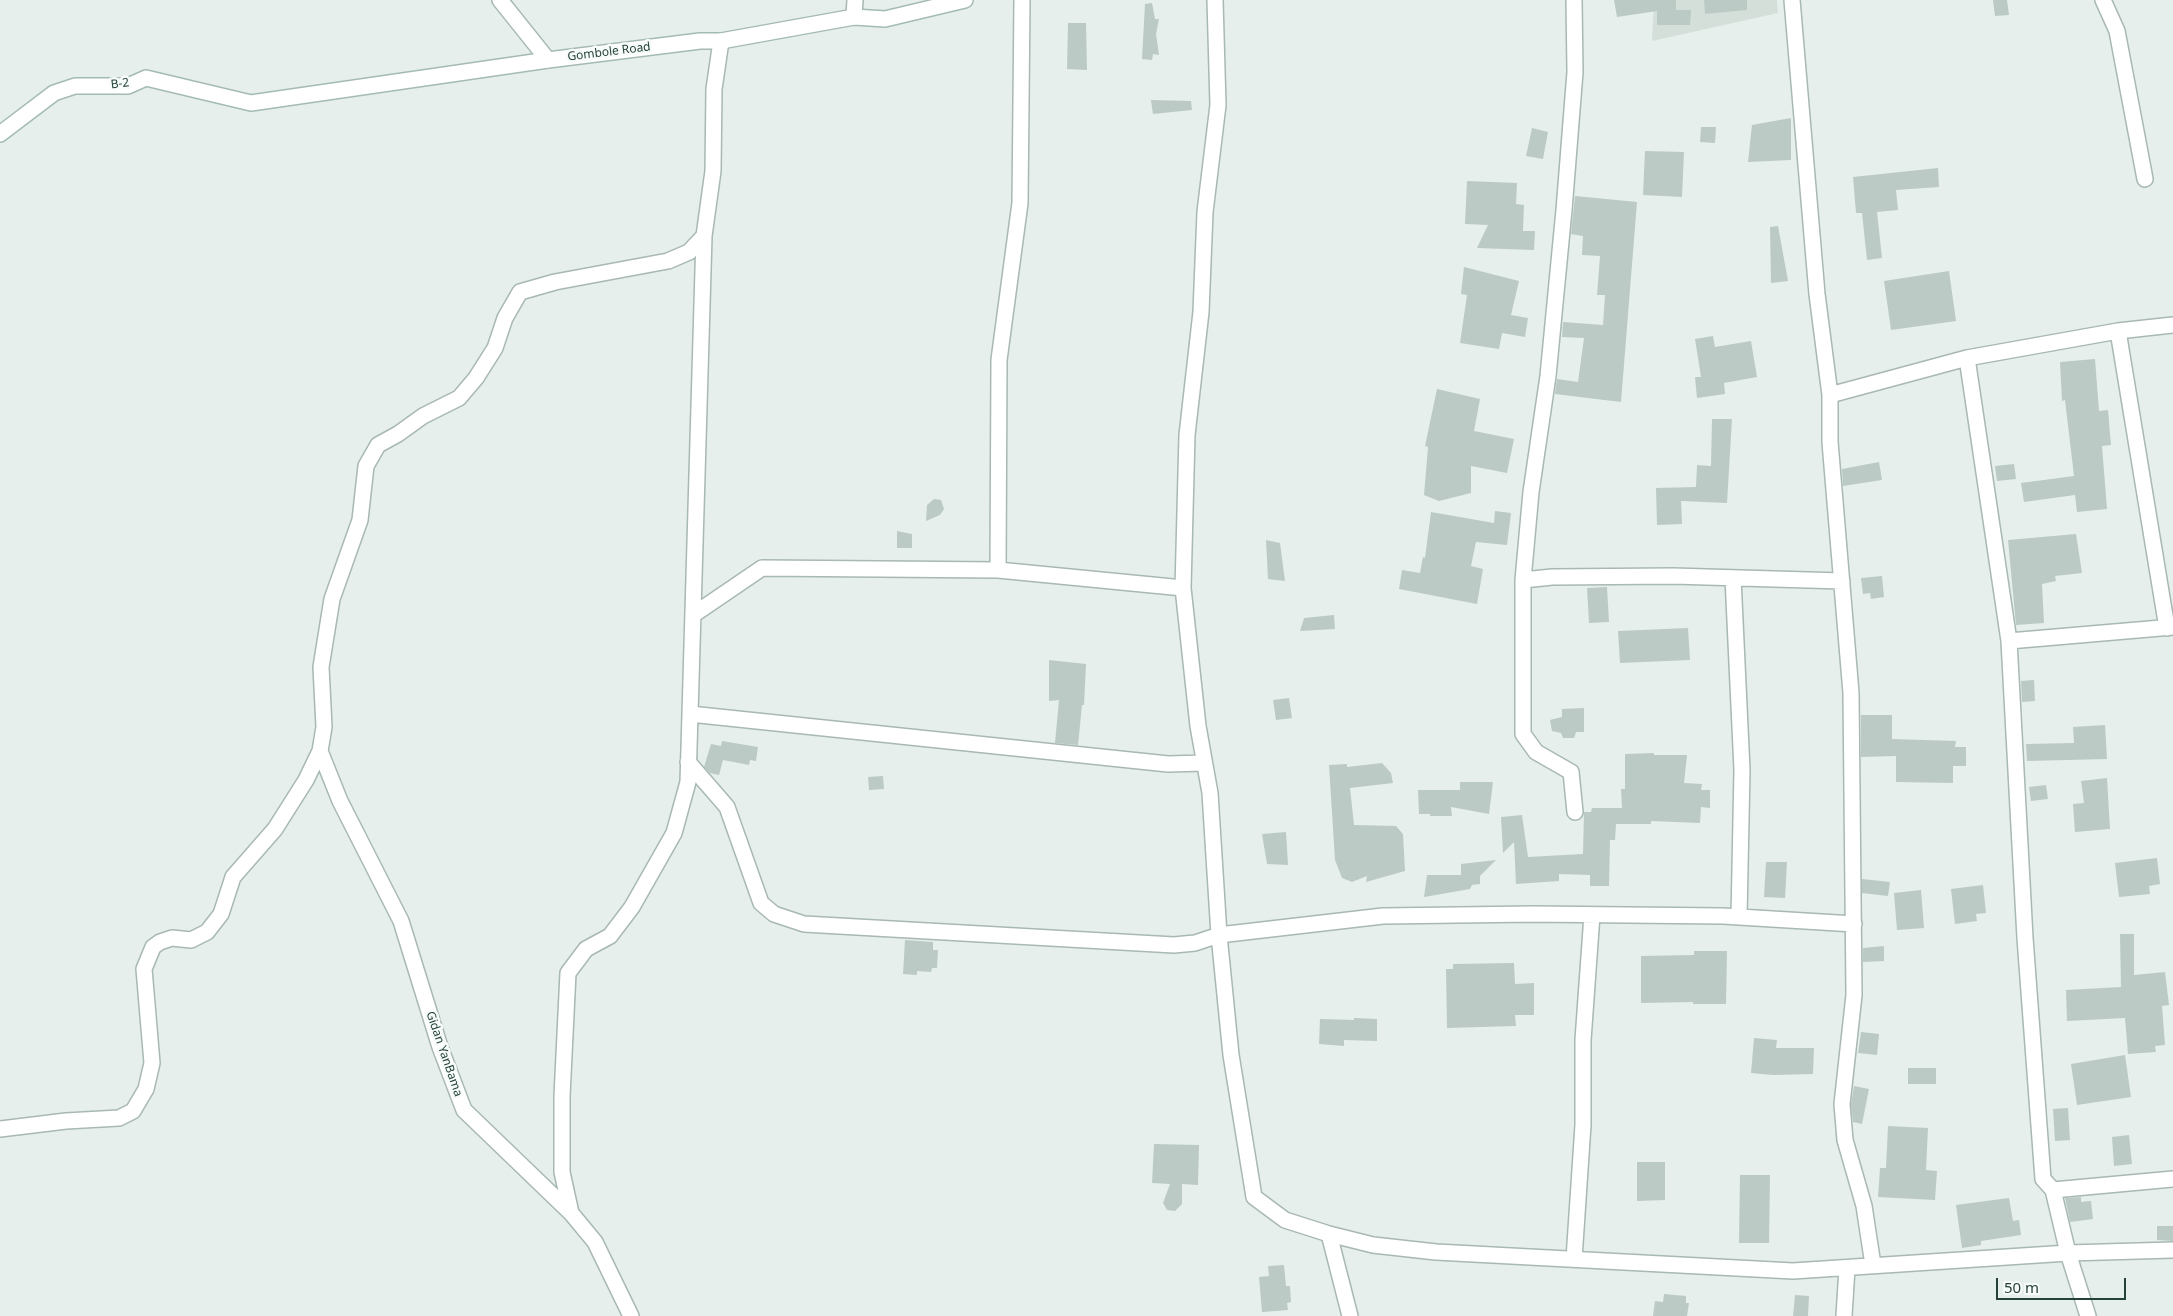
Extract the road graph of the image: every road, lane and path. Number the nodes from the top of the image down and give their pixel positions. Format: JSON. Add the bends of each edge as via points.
{"nodes":[{"id":1,"x":500,"y":0,"type":"edge"},
{"id":2,"x":855,"y":0,"type":"edge"},
{"id":3,"x":965,"y":0,"type":"edge"},
{"id":4,"x":1022,"y":0,"type":"edge"},
{"id":5,"x":1215,"y":0,"type":"edge"},
{"id":6,"x":1574,"y":0,"type":"edge"},
{"id":7,"x":1792,"y":0,"type":"edge"},
{"id":8,"x":2103,"y":0,"type":"edge"},
{"id":9,"x":511,"y":6,"type":"edge"},
{"id":10,"x":854,"y":17,"type":"junction"},
{"id":11,"x":721,"y":40,"type":"junction"},
{"id":12,"x":548,"y":60,"type":"junction"},
{"id":13,"x":251,"y":103,"type":"joint"},
{"id":14,"x":0,"y":134,"type":"edge"},
{"id":15,"x":2145,"y":179,"type":"dead end"},
{"id":16,"x":704,"y":236,"type":"junction"},
{"id":17,"x":2173,"y":325,"type":"edge"},
{"id":18,"x":2118,"y":331,"type":"junction"},
{"id":19,"x":1967,"y":358,"type":"junction"},
{"id":20,"x":1830,"y":395,"type":"junction"},
{"id":21,"x":998,"y":570,"type":"junction"},
{"id":22,"x":1733,"y":578,"type":"junction"},
{"id":23,"x":1523,"y":580,"type":"junction"},
{"id":24,"x":1842,"y":581,"type":"junction"},
{"id":25,"x":1183,"y":588,"type":"junction"},
{"id":26,"x":693,"y":615,"type":"junction"},
{"id":27,"x":2170,"y":628,"type":"edge"},
{"id":28,"x":2009,"y":641,"type":"junction"},
{"id":29,"x":690,"y":714,"type":"junction"},
{"id":30,"x":320,"y":751,"type":"junction"},
{"id":31,"x":688,"y":762,"type":"junction"},
{"id":32,"x":1204,"y":763,"type":"junction"},
{"id":33,"x":1576,"y":812,"type":"dead end"},
{"id":34,"x":1592,"y":915,"type":"junction"},
{"id":35,"x":1739,"y":917,"type":"junction"},
{"id":36,"x":1854,"y":924,"type":"junction"},
{"id":37,"x":1219,"y":935,"type":"junction"},
{"id":38,"x":0,"y":1129,"type":"edge"},
{"id":39,"x":2173,"y":1179,"type":"edge"},
{"id":40,"x":2053,"y":1190,"type":"junction"},
{"id":41,"x":571,"y":1213,"type":"junction"},
{"id":42,"x":1329,"y":1234,"type":"junction"},
{"id":43,"x":2173,"y":1250,"type":"edge"},
{"id":44,"x":2068,"y":1253,"type":"junction"},
{"id":45,"x":1574,"y":1259,"type":"junction"},
{"id":46,"x":1873,"y":1265,"type":"junction"},
{"id":47,"x":1847,"y":1268,"type":"junction"},
{"id":48,"x":631,"y":1316,"type":"edge"},
{"id":49,"x":1350,"y":1316,"type":"edge"},
{"id":50,"x":1844,"y":1316,"type":"edge"},
{"id":51,"x":2088,"y":1316,"type":"edge"}],
"edges":[{"from":1,"to":9,"type":"street"},
{"from":2,"to":10,"type":"street"},
{"from":3,"to":10,"type":"street","name":"Gombole Road","via":[[885,19]]},
{"from":4,"to":21,"type":"street","via":[[1020,203],[999,360]]},
{"from":5,"to":25,"type":"street","via":[[1218,105],[1205,212],[1202,312],[1187,435]]},
{"from":6,"to":23,"type":"street","via":[[1575,72],[1564,210]]},
{"from":7,"to":20,"type":"street","via":[[1817,294]]},
{"from":8,"to":15,"type":"street","via":[[2117,31]]},
{"from":9,"to":12,"type":"street"},
{"from":10,"to":11,"type":"street","name":"Gombole Road"},
{"from":11,"to":12,"type":"street","name":"Gombole Road"},
{"from":11,"to":16,"type":"street","via":[[714,89],[713,171]]},
{"from":12,"to":13,"type":"street","name":"Gombole Road"},
{"from":13,"to":14,"type":"street","name":"B-2","via":[[146,78],[128,86],[75,86],[54,92]]},
{"from":16,"to":26,"type":"street"},
{"from":16,"to":30,"type":"street","via":[[689,252],[668,261],[520,292],[505,318],[495,348],[459,398],[378,445],[366,466],[360,520],[332,599],[321,667],[324,727]]},
{"from":17,"to":18,"type":"street"},
{"from":18,"to":19,"type":"street"},
{"from":18,"to":27,"type":"street"},
{"from":19,"to":20,"type":"street"},
{"from":19,"to":28,"type":"street"},
{"from":20,"to":24,"type":"street","via":[[1830,442]]},
{"from":21,"to":25,"type":"street"},
{"from":21,"to":26,"type":"street","via":[[762,568]]},
{"from":22,"to":23,"type":"street","via":[[1561,577]]},
{"from":22,"to":24,"type":"street"},
{"from":22,"to":35,"type":"street","via":[[1742,770]]},
{"from":23,"to":33,"type":"street","via":[[1524,734],[1536,752],[1571,772]]},
{"from":24,"to":36,"type":"street","via":[[1851,693]]},
{"from":25,"to":32,"type":"street"},
{"from":26,"to":29,"type":"street"},
{"from":27,"to":28,"type":"street"},
{"from":28,"to":40,"type":"street","via":[[2043,1178]]},
{"from":29,"to":31,"type":"street"},
{"from":29,"to":32,"type":"street","via":[[1168,764]]},
{"from":30,"to":38,"type":"street","via":[[275,829],[234,877],[221,914],[207,932],[191,940],[172,938],[153,948],[144,969],[152,1063],[146,1089],[133,1112],[119,1118]]},
{"from":30,"to":41,"type":"street","name":"Gidan YanBama","via":[[340,801],[401,921],[440,1047],[464,1110]]},
{"from":31,"to":37,"type":"street","via":[[727,807],[761,903],[774,914],[804,924],[1174,945],[1195,943]]},
{"from":31,"to":41,"type":"street","via":[[688,782],[674,832],[632,907],[610,936],[586,948],[568,973],[562,1162]]},
{"from":32,"to":37,"type":"street","via":[[1210,793]]},
{"from":34,"to":35,"type":"street"},
{"from":34,"to":37,"type":"street","via":[[1383,916]]},
{"from":34,"to":45,"type":"street"},
{"from":35,"to":36,"type":"street"},
{"from":36,"to":46,"type":"street","via":[[1854,995],[1842,1104],[1846,1140],[1864,1206]]},
{"from":37,"to":42,"type":"street","via":[[1231,1055],[1254,1197],[1285,1220]]},
{"from":39,"to":40,"type":"street"},
{"from":40,"to":44,"type":"street"},
{"from":41,"to":48,"type":"street","name":"Gidan YanBama","via":[[595,1242]]},
{"from":42,"to":45,"type":"street","via":[[1373,1245],[1436,1252]]},
{"from":42,"to":49,"type":"street"},
{"from":43,"to":44,"type":"street"},
{"from":44,"to":46,"type":"street"},
{"from":44,"to":51,"type":"street"},
{"from":45,"to":47,"type":"street","via":[[1793,1271]]},
{"from":46,"to":47,"type":"street"},
{"from":47,"to":50,"type":"street"}]}
